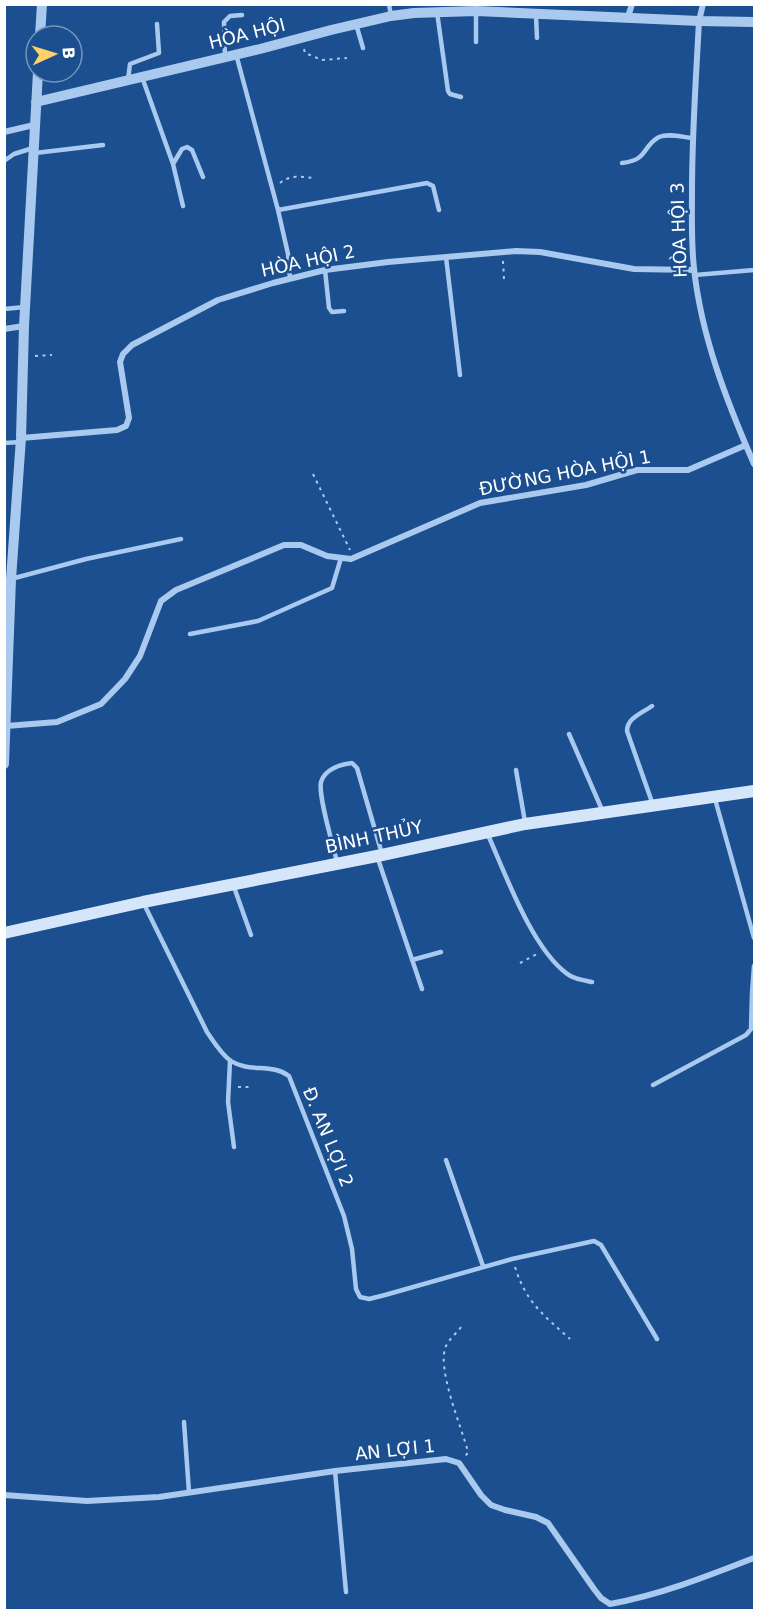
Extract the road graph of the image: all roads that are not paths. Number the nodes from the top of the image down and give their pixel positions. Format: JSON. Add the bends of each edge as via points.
{"nodes":[{"id":1,"x":42,"y":4,"type":"edge"},
{"id":2,"x":632,"y":4,"type":"edge"},
{"id":3,"x":703,"y":4,"type":"edge"},
{"id":4,"x":519,"y":8,"type":"edge"},
{"id":5,"x":390,"y":10,"type":"edge"},
{"id":6,"x":476,"y":11,"type":"junction"},
{"id":7,"x":437,"y":12,"type":"junction"},
{"id":8,"x":536,"y":13,"type":"junction"},
{"id":9,"x":242,"y":15,"type":"dead end"},
{"id":10,"x":628,"y":17,"type":"junction"},
{"id":11,"x":699,"y":21,"type":"junction"},
{"id":12,"x":754,"y":21,"type":"edge"},
{"id":13,"x":41,"y":24,"type":"edge"},
{"id":14,"x":157,"y":24,"type":"dead end"},
{"id":15,"x":356,"y":24,"type":"junction"},
{"id":16,"x":537,"y":38,"type":"dead end"},
{"id":17,"x":476,"y":42,"type":"dead end"},
{"id":18,"x":363,"y":48,"type":"dead end"},
{"id":19,"x":231,"y":56,"type":"junction"},
{"id":20,"x":142,"y":77,"type":"junction"},
{"id":21,"x":128,"y":80,"type":"junction"},
{"id":22,"x":37,"y":84,"type":"edge"},
{"id":23,"x":461,"y":97,"type":"dead end"},
{"id":24,"x":36,"y":102,"type":"junction"},
{"id":25,"x":34,"y":125,"type":"junction"},
{"id":26,"x":4,"y":132,"type":"edge"},
{"id":27,"x":692,"y":138,"type":"junction"},
{"id":28,"x":103,"y":145,"type":"dead end"},
{"id":29,"x":33,"y":150,"type":"junction"},
{"id":30,"x":4,"y":161,"type":"edge"},
{"id":31,"x":622,"y":163,"type":"dead end"},
{"id":32,"x":173,"y":164,"type":"junction"},
{"id":33,"x":203,"y":177,"type":"dead end"},
{"id":34,"x":183,"y":206,"type":"dead end"},
{"id":35,"x":278,"y":210,"type":"junction"},
{"id":36,"x":439,"y":210,"type":"dead end"},
{"id":37,"x":446,"y":257,"type":"junction"},
{"id":38,"x":325,"y":270,"type":"junction"},
{"id":39,"x":754,"y":270,"type":"edge"},
{"id":40,"x":694,"y":272,"type":"junction"},
{"id":41,"x":290,"y":278,"type":"junction"},
{"id":42,"x":25,"y":307,"type":"junction"},
{"id":43,"x":4,"y":309,"type":"edge"},
{"id":44,"x":344,"y":311,"type":"dead end"},
{"id":45,"x":24,"y":326,"type":"junction"},
{"id":46,"x":4,"y":329,"type":"edge"},
{"id":47,"x":460,"y":375,"type":"dead end"},
{"id":48,"x":21,"y":440,"type":"junction"},
{"id":49,"x":4,"y":443,"type":"edge"},
{"id":50,"x":746,"y":445,"type":"junction"},
{"id":51,"x":754,"y":464,"type":"edge"},
{"id":52,"x":181,"y":539,"type":"dead end"},
{"id":53,"x":341,"y":558,"type":"junction"},
{"id":54,"x":11,"y":579,"type":"junction"},
{"id":55,"x":8,"y":599,"type":"edge"},
{"id":56,"x":190,"y":634,"type":"dead end"},
{"id":57,"x":651,"y":706,"type":"dead end"},
{"id":58,"x":6,"y":726,"type":"junction"},
{"id":59,"x":569,"y":734,"type":"dead end"},
{"id":60,"x":4,"y":764,"type":"edge"},
{"id":61,"x":516,"y":770,"type":"dead end"},
{"id":62,"x":754,"y":791,"type":"edge"},
{"id":63,"x":714,"y":797,"type":"junction"},
{"id":64,"x":653,"y":805,"type":"junction"},
{"id":65,"x":603,"y":812,"type":"junction"},
{"id":66,"x":525,"y":825,"type":"junction"},
{"id":67,"x":487,"y":832,"type":"junction"},
{"id":68,"x":380,"y":856,"type":"junction"},
{"id":69,"x":338,"y":864,"type":"junction"},
{"id":70,"x":233,"y":885,"type":"junction"},
{"id":71,"x":144,"y":902,"type":"junction"},
{"id":72,"x":4,"y":933,"type":"edge"},
{"id":73,"x":251,"y":935,"type":"dead end"},
{"id":74,"x":754,"y":938,"type":"edge"},
{"id":75,"x":441,"y":952,"type":"dead end"},
{"id":76,"x":412,"y":960,"type":"junction"},
{"id":77,"x":754,"y":966,"type":"edge"},
{"id":78,"x":592,"y":982,"type":"dead end"},
{"id":79,"x":422,"y":989,"type":"dead end"},
{"id":80,"x":230,"y":1060,"type":"junction"},
{"id":81,"x":653,"y":1085,"type":"dead end"},
{"id":82,"x":234,"y":1148,"type":"dead end"},
{"id":83,"x":446,"y":1160,"type":"dead end"},
{"id":84,"x":483,"y":1266,"type":"junction"},
{"id":85,"x":657,"y":1339,"type":"dead end"},
{"id":86,"x":184,"y":1422,"type":"dead end"},
{"id":87,"x":335,"y":1471,"type":"junction"},
{"id":88,"x":189,"y":1492,"type":"junction"},
{"id":89,"x":4,"y":1495,"type":"edge"},
{"id":90,"x":754,"y":1558,"type":"edge"},
{"id":91,"x":346,"y":1592,"type":"dead end"},
{"id":92,"x":610,"y":1607,"type":"edge"}],
"edges":[{"from":1,"to":13,"type":"street"},
{"from":2,"to":10,"type":"street"},
{"from":3,"to":11,"type":"street","name":"HÒA HỘI 3"},
{"from":4,"to":6,"type":"street","name":"HÒA HỘI"},
{"from":4,"to":8,"type":"street","name":"HÒA HỘI"},
{"from":5,"to":7,"type":"street","name":"HÒA HỘI"},
{"from":5,"to":15,"type":"street","name":"HÒA HỘI"},
{"from":6,"to":7,"type":"street","name":"HÒA HỘI"},
{"from":6,"to":17,"type":"lane"},
{"from":7,"to":23,"type":"lane","via":[[448,91]]},
{"from":8,"to":10,"type":"street","name":"HÒA HỘI"},
{"from":8,"to":16,"type":"lane"},
{"from":9,"to":19,"type":"lane","via":[[230,16],[224,22]]},
{"from":10,"to":11,"type":"street","name":"HÒA HỘI"},
{"from":11,"to":12,"type":"street","name":"HÒA HỘI"},
{"from":11,"to":27,"type":"street","name":"HÒA HỘI 3"},
{"from":14,"to":21,"type":"lane","via":[[159,53],[130,64]]},
{"from":15,"to":18,"type":"lane"},
{"from":15,"to":19,"type":"street","name":"HÒA HỘI"},
{"from":19,"to":20,"type":"street","name":"HÒA HỘI"},
{"from":19,"to":35,"type":"lane"},
{"from":20,"to":21,"type":"street","name":"HÒA HỘI"},
{"from":20,"to":32,"type":"lane"},
{"from":21,"to":24,"type":"street","name":"HÒA HỘI"},
{"from":22,"to":24,"type":"street"},
{"from":24,"to":25,"type":"street"},
{"from":25,"to":26,"type":"street"},
{"from":25,"to":29,"type":"street"},
{"from":27,"to":31,"type":"lane","via":[[658,138],[634,162]]},
{"from":27,"to":40,"type":"street","name":"HÒA HỘI 3"},
{"from":28,"to":29,"type":"lane"},
{"from":29,"to":30,"type":"lane"},
{"from":29,"to":42,"type":"street"},
{"from":32,"to":33,"type":"lane","via":[[187,147]]},
{"from":32,"to":34,"type":"lane"},
{"from":35,"to":36,"type":"lane","via":[[427,183],[436,192]]},
{"from":35,"to":41,"type":"lane"},
{"from":37,"to":38,"type":"street","name":"HÒA HỘI 2"},
{"from":37,"to":40,"type":"street","name":"HÒA HỘI 2","via":[[540,252],[634,269]]},
{"from":37,"to":47,"type":"lane"},
{"from":38,"to":41,"type":"street","name":"HÒA HỘI 2"},
{"from":38,"to":44,"type":"lane","via":[[329,308],[332,312]]},
{"from":39,"to":40,"type":"lane"},
{"from":40,"to":50,"type":"street","name":"HÒA HỘI 3","via":[[709,343]]},
{"from":41,"to":48,"type":"street","name":"HÒA HỘI 2","via":[[218,300],[132,345],[120,362],[129,418],[126,426]]},
{"from":42,"to":43,"type":"lane"},
{"from":42,"to":45,"type":"street"},
{"from":45,"to":46,"type":"street"},
{"from":45,"to":48,"type":"street"},
{"from":48,"to":49,"type":"lane"},
{"from":48,"to":54,"type":"street"},
{"from":50,"to":51,"type":"street","name":"HÒA HỘI 3"},
{"from":50,"to":53,"type":"street","name":"ĐƯỜNG HÒA HỘI 1","via":[[688,470],[637,470],[586,485],[480,503],[354,558]]},
{"from":52,"to":54,"type":"lane"},
{"from":53,"to":56,"type":"lane","via":[[332,588],[258,621]]},
{"from":53,"to":58,"type":"street","name":"ĐƯỜNG HÒA HỘI 1","via":[[301,545],[284,545],[176,590],[161,601],[140,656],[101,704],[57,722]]},
{"from":54,"to":55,"type":"street"},
{"from":55,"to":58,"type":"street"},
{"from":57,"to":64,"type":"lane","via":[[627,724],[627,731]]},
{"from":58,"to":60,"type":"street"},
{"from":59,"to":65,"type":"lane"},
{"from":61,"to":66,"type":"lane"},
{"from":62,"to":63,"type":"main road","name":"BÌNH THỦY"},
{"from":63,"to":64,"type":"main road","name":"BÌNH THỦY"},
{"from":63,"to":74,"type":"lane"},
{"from":64,"to":65,"type":"main road","name":"BÌNH THỦY"},
{"from":65,"to":66,"type":"main road","name":"BÌNH THỦY"},
{"from":66,"to":67,"type":"main road","name":"BÌNH THỦY"},
{"from":67,"to":68,"type":"main road","name":"BÌNH THỦY"},
{"from":67,"to":78,"type":"lane","via":[[522,911],[545,949],[566,973]]},
{"from":68,"to":69,"type":"main road","name":"BÌNH THỦY"},
{"from":68,"to":69,"type":"lane","via":[[357,768],[352,763],[343,764],[326,773],[321,782]]},
{"from":68,"to":76,"type":"lane"},
{"from":69,"to":70,"type":"main road","name":"BÌNH THỦY"},
{"from":70,"to":71,"type":"main road","name":"BÌNH THỦY"},
{"from":70,"to":73,"type":"lane"},
{"from":71,"to":72,"type":"main road","name":"BÌNH THỦY"},
{"from":71,"to":80,"type":"lane","via":[[207,1032]]},
{"from":75,"to":76,"type":"lane"},
{"from":76,"to":79,"type":"lane"},
{"from":77,"to":81,"type":"lane","via":[[752,1029]]},
{"from":80,"to":82,"type":"lane","via":[[229,1117]]},
{"from":80,"to":84,"type":"lane","name":"Đ. AN LỢI 2","via":[[242,1066],[274,1068],[289,1076],[349,1231],[360,1297],[369,1299]]},
{"from":83,"to":84,"type":"lane"},
{"from":84,"to":85,"type":"lane","via":[[594,1241],[601,1245]]},
{"from":86,"to":88,"type":"lane"},
{"from":87,"to":88,"type":"street","name":"AN LỢI 1"},
{"from":87,"to":91,"type":"lane"},
{"from":87,"to":92,"type":"street","name":"AN LỢI 1","via":[[446,1459],[459,1463],[491,1505],[549,1523]]},
{"from":88,"to":89,"type":"street","name":"AN LỢI 1","via":[[87,1501]]},
{"from":90,"to":92,"type":"street","name":"AN LỢI 1"}]}
